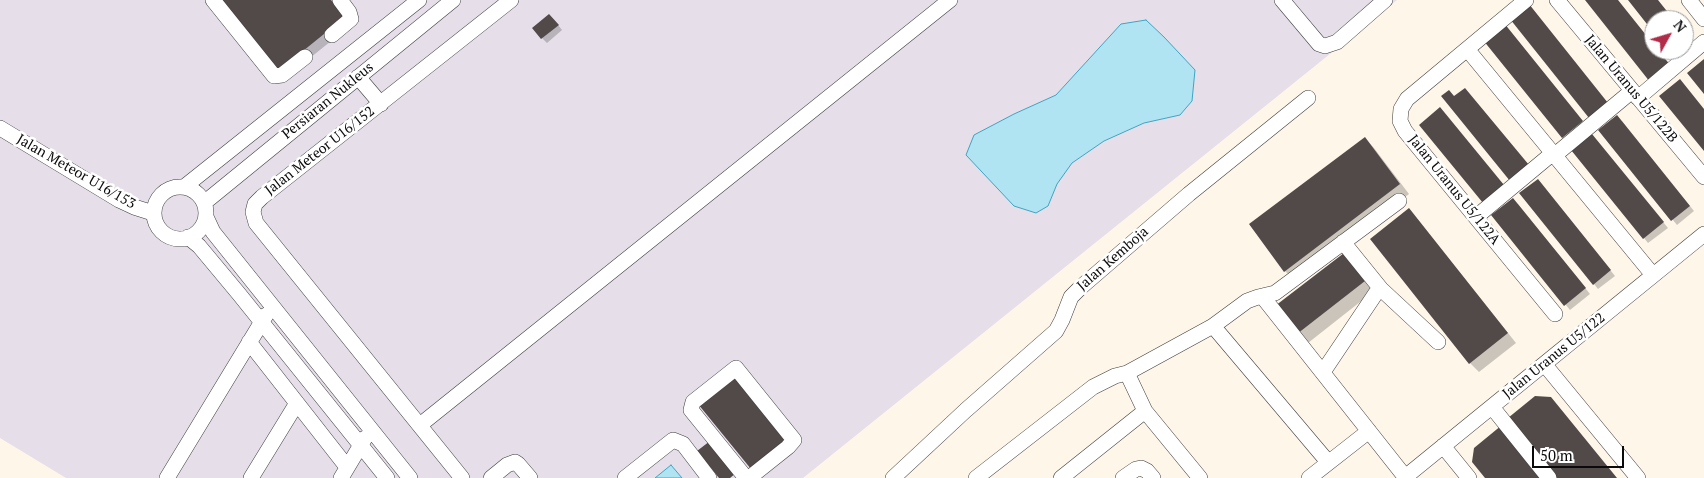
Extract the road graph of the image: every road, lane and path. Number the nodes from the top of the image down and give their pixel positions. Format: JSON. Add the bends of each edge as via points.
{"nodes":[{"id":1,"x":213,"y":0,"type":"edge"},
{"id":2,"x":340,"y":0,"type":"edge"},
{"id":3,"x":419,"y":0,"type":"edge"},
{"id":4,"x":453,"y":0,"type":"edge"},
{"id":5,"x":512,"y":0,"type":"edge"},
{"id":6,"x":950,"y":0,"type":"edge"},
{"id":7,"x":1282,"y":0,"type":"edge"},
{"id":8,"x":1385,"y":0,"type":"edge"},
{"id":9,"x":1526,"y":0,"type":"edge"},
{"id":10,"x":1557,"y":0,"type":"edge"},
{"id":11,"x":1689,"y":0,"type":"edge"},
{"id":12,"x":1704,"y":19,"type":"edge"},
{"id":13,"x":332,"y":35,"type":"dead end"},
{"id":14,"x":1704,"y":42,"type":"edge"},
{"id":15,"x":1467,"y":49,"type":"junction"},
{"id":16,"x":305,"y":57,"type":"dead end"},
{"id":17,"x":358,"y":77,"type":"junction"},
{"id":18,"x":1635,"y":94,"type":"junction"},
{"id":19,"x":1308,"y":98,"type":"dead end"},
{"id":20,"x":381,"y":104,"type":"junction"},
{"id":21,"x":0,"y":128,"type":"edge"},
{"id":22,"x":1554,"y":154,"type":"junction"},
{"id":23,"x":1704,"y":177,"type":"edge"},
{"id":24,"x":184,"y":187,"type":"junction"},
{"id":25,"x":1399,"y":201,"type":"dead end"},
{"id":26,"x":205,"y":210,"type":"junction"},
{"id":27,"x":153,"y":212,"type":"junction"},
{"id":28,"x":1476,"y":217,"type":"junction"},
{"id":29,"x":1704,"y":234,"type":"edge"},
{"id":30,"x":188,"y":238,"type":"junction"},
{"id":31,"x":1343,"y":242,"type":"junction"},
{"id":32,"x":1653,"y":275,"type":"junction"},
{"id":33,"x":1381,"y":289,"type":"junction"},
{"id":34,"x":1262,"y":296,"type":"junction"},
{"id":35,"x":272,"y":305,"type":"junction"},
{"id":36,"x":1555,"y":314,"type":"dead end"},
{"id":37,"x":262,"y":322,"type":"junction"},
{"id":38,"x":1213,"y":326,"type":"junction"},
{"id":39,"x":249,"y":342,"type":"junction"},
{"id":40,"x":1438,"y":342,"type":"dead end"},
{"id":41,"x":1545,"y":364,"type":"junction"},
{"id":42,"x":1323,"y":372,"type":"junction"},
{"id":43,"x":1127,"y":373,"type":"junction"},
{"id":44,"x":297,"y":404,"type":"junction"},
{"id":45,"x":1492,"y":407,"type":"junction"},
{"id":46,"x":1145,"y":411,"type":"junction"},
{"id":47,"x":420,"y":424,"type":"junction"},
{"id":48,"x":371,"y":429,"type":"junction"},
{"id":49,"x":1370,"y":431,"type":"junction"},
{"id":50,"x":360,"y":445,"type":"junction"},
{"id":51,"x":1444,"y":446,"type":"junction"},
{"id":52,"x":1328,"y":462,"type":"junction"},
{"id":53,"x":344,"y":473,"type":"edge"},
{"id":54,"x":167,"y":478,"type":"edge"},
{"id":55,"x":251,"y":478,"type":"edge"},
{"id":56,"x":387,"y":478,"type":"edge"},
{"id":57,"x":410,"y":478,"type":"edge"},
{"id":58,"x":462,"y":478,"type":"edge"},
{"id":59,"x":491,"y":478,"type":"edge"},
{"id":60,"x":530,"y":478,"type":"edge"},
{"id":61,"x":625,"y":478,"type":"edge"},
{"id":62,"x":709,"y":478,"type":"edge"},
{"id":63,"x":748,"y":478,"type":"edge"},
{"id":64,"x":893,"y":478,"type":"edge"},
{"id":65,"x":976,"y":478,"type":"edge"},
{"id":66,"x":1061,"y":478,"type":"edge"},
{"id":67,"x":1123,"y":478,"type":"edge"},
{"id":68,"x":1153,"y":478,"type":"edge"},
{"id":69,"x":1200,"y":478,"type":"edge"},
{"id":70,"x":1309,"y":478,"type":"edge"},
{"id":71,"x":1405,"y":478,"type":"edge"},
{"id":72,"x":1469,"y":478,"type":"edge"},
{"id":73,"x":1549,"y":478,"type":"edge"},
{"id":74,"x":1638,"y":478,"type":"edge"}],
"edges":[{"from":1,"to":16,"type":"street","via":[[274,76],[282,75]]},
{"from":2,"to":13,"type":"street","via":[[351,19]]},
{"from":3,"to":24,"type":"street","name":"Persiaran Nukleus"},
{"from":4,"to":17,"type":"street","name":"Persiaran Nukleus"},
{"from":5,"to":20,"type":"street","name":"Jalan Meteor U16/152"},
{"from":6,"to":47,"type":"street"},
{"from":7,"to":8,"type":"street","via":[[1319,44],[1326,46],[1337,42]]},
{"from":9,"to":15,"type":"street","name":"Jalan Uranus U5/122A"},
{"from":10,"to":18,"type":"street","name":"Jalan Uranus U5/122B"},
{"from":11,"to":12,"type":"street"},
{"from":14,"to":18,"type":"street"},
{"from":15,"to":22,"type":"street"},
{"from":15,"to":28,"type":"street","name":"Jalan Uranus U5/122A","via":[[1407,99],[1400,120],[1405,131]]},
{"from":17,"to":20,"type":"street"},
{"from":17,"to":26,"type":"street","name":"Persiaran Nukleus"},
{"from":18,"to":22,"type":"street"},
{"from":18,"to":23,"type":"street","name":"Jalan Uranus U5/122B"},
{"from":19,"to":64,"type":"street","name":"Jalan Kemboja","via":[[1081,287],[1071,297],[1056,331]]},
{"from":20,"to":47,"type":"street","name":"Jalan Meteor U16/152","via":[[262,197],[253,212],[256,223]]},
{"from":21,"to":27,"type":"street","name":"Jalan Meteor U16/153","via":[[119,200]]},
{"from":22,"to":28,"type":"street"},
{"from":22,"to":32,"type":"street"},
{"from":24,"to":26,"type":"street","via":[[199,195]]},
{"from":24,"to":27,"type":"street","via":[[166,190]]},
{"from":25,"to":31,"type":"street"},
{"from":26,"to":30,"type":"street","via":[[200,230]]},
{"from":26,"to":35,"type":"street","via":[[213,232]]},
{"from":27,"to":30,"type":"street","via":[[159,229],[166,235],[175,239]]},
{"from":28,"to":36,"type":"street","name":"Jalan Uranus U5/122A"},
{"from":29,"to":32,"type":"street","name":"Jalan Uranus U5/122"},
{"from":30,"to":37,"type":"street","via":[[199,246]]},
{"from":31,"to":33,"type":"street"},
{"from":31,"to":34,"type":"street","via":[[1275,293]]},
{"from":32,"to":41,"type":"street","name":"Jalan Uranus U5/122"},
{"from":33,"to":40,"type":"street"},
{"from":33,"to":42,"type":"street"},
{"from":34,"to":38,"type":"street","via":[[1247,301]]},
{"from":34,"to":42,"type":"street"},
{"from":35,"to":37,"type":"street"},
{"from":35,"to":48,"type":"street"},
{"from":37,"to":39,"type":"street"},
{"from":37,"to":50,"type":"street"},
{"from":38,"to":43,"type":"street"},
{"from":38,"to":52,"type":"street"},
{"from":39,"to":44,"type":"street"},
{"from":39,"to":54,"type":"street"},
{"from":41,"to":45,"type":"street","name":"Jalan Uranus U5/122"},
{"from":41,"to":74,"type":"street"},
{"from":42,"to":49,"type":"street"},
{"from":43,"to":46,"type":"street"},
{"from":43,"to":65,"type":"street","via":[[1093,387]]},
{"from":44,"to":53,"type":"street"},
{"from":44,"to":55,"type":"street"},
{"from":45,"to":51,"type":"street","name":"Jalan Uranus U5/122"},
{"from":45,"to":73,"type":"street"},
{"from":46,"to":66,"type":"street"},
{"from":46,"to":69,"type":"street"},
{"from":47,"to":58,"type":"street","name":"Jalan Meteor U16/152"},
{"from":48,"to":50,"type":"street"},
{"from":48,"to":57,"type":"street"},
{"from":49,"to":52,"type":"street"},
{"from":49,"to":71,"type":"street"},
{"from":50,"to":53,"type":"street"},
{"from":50,"to":56,"type":"street"},
{"from":51,"to":71,"type":"street","name":"Jalan Uranus U5/122"},
{"from":51,"to":72,"type":"street"},
{"from":52,"to":70,"type":"street"},
{"from":59,"to":60,"type":"street","via":[[515,462]]},
{"from":61,"to":62,"type":"street","via":[[673,440],[683,444]]},
{"from":63,"to":63,"type":"street","via":[[691,410],[693,402],[736,368],[794,440]]},
{"from":67,"to":68,"type":"street","via":[[1141,468]]}]}
